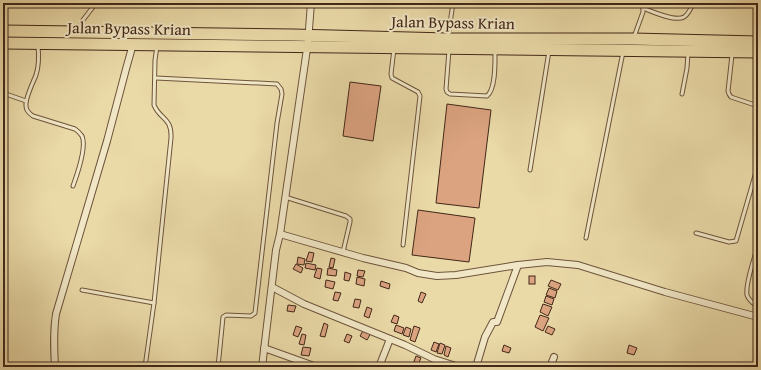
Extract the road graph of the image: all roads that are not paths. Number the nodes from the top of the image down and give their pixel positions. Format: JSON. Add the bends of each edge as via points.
{"nodes":[{"id":1,"x":96,"y":3,"type":"edge"},
{"id":2,"x":312,"y":3,"type":"edge"},
{"id":3,"x":452,"y":3,"type":"edge"},
{"id":4,"x":640,"y":3,"type":"edge"},
{"id":5,"x":693,"y":3,"type":"edge"},
{"id":6,"x":643,"y":8,"type":"junction"},
{"id":7,"x":3,"y":31,"type":"edge"},
{"id":8,"x":77,"y":32,"type":"junction"},
{"id":9,"x":308,"y":35,"type":"junction"},
{"id":10,"x":633,"y":39,"type":"junction"},
{"id":11,"x":758,"y":42,"type":"edge"},
{"id":12,"x":3,"y":43,"type":"edge"},
{"id":13,"x":38,"y":43,"type":"junction"},
{"id":14,"x":133,"y":44,"type":"junction"},
{"id":15,"x":449,"y":44,"type":"junction"},
{"id":16,"x":157,"y":45,"type":"junction"},
{"id":17,"x":307,"y":47,"type":"junction"},
{"id":18,"x":394,"y":48,"type":"junction"},
{"id":19,"x":495,"y":49,"type":"junction"},
{"id":20,"x":550,"y":49,"type":"junction"},
{"id":21,"x":623,"y":50,"type":"junction"},
{"id":22,"x":689,"y":51,"type":"junction"},
{"id":23,"x":732,"y":52,"type":"junction"},
{"id":24,"x":758,"y":52,"type":"edge"},
{"id":25,"x":156,"y":78,"type":"junction"},
{"id":26,"x":3,"y":93,"type":"edge"},
{"id":27,"x":682,"y":94,"type":"dead end"},
{"id":28,"x":26,"y":101,"type":"junction"},
{"id":29,"x":758,"y":106,"type":"edge"},
{"id":30,"x":758,"y":165,"type":"edge"},
{"id":31,"x":530,"y":170,"type":"dead end"},
{"id":32,"x":74,"y":186,"type":"dead end"},
{"id":33,"x":285,"y":196,"type":"junction"},
{"id":34,"x":696,"y":233,"type":"dead end"},
{"id":35,"x":280,"y":234,"type":"junction"},
{"id":36,"x":586,"y":238,"type":"dead end"},
{"id":37,"x":403,"y":245,"type":"dead end"},
{"id":38,"x":758,"y":245,"type":"edge"},
{"id":39,"x":343,"y":252,"type":"junction"},
{"id":40,"x":518,"y":265,"type":"junction"},
{"id":41,"x":272,"y":287,"type":"junction"},
{"id":42,"x":82,"y":290,"type":"dead end"},
{"id":43,"x":154,"y":302,"type":"junction"},
{"id":44,"x":758,"y":307,"type":"edge"},
{"id":45,"x":758,"y":317,"type":"edge"},
{"id":46,"x":390,"y":339,"type":"junction"},
{"id":47,"x":264,"y":348,"type":"junction"},
{"id":48,"x":554,"y":357,"type":"dead end"},
{"id":49,"x":55,"y":367,"type":"edge"},
{"id":50,"x":145,"y":367,"type":"edge"},
{"id":51,"x":218,"y":367,"type":"edge"},
{"id":52,"x":262,"y":367,"type":"edge"},
{"id":53,"x":317,"y":367,"type":"edge"},
{"id":54,"x":379,"y":367,"type":"edge"},
{"id":55,"x":459,"y":367,"type":"edge"},
{"id":56,"x":476,"y":367,"type":"edge"},
{"id":57,"x":550,"y":367,"type":"edge"}],
"edges":[{"from":1,"to":8,"type":"lane"},
{"from":2,"to":9,"type":"street"},
{"from":3,"to":15,"type":"lane"},
{"from":4,"to":6,"type":"lane"},
{"from":5,"to":6,"type":"lane","via":[[686,16],[681,18],[671,18]]},
{"from":6,"to":10,"type":"lane"},
{"from":7,"to":8,"type":"highway","name":"Jalan Bypass Krian"},
{"from":8,"to":9,"type":"highway","name":"Jalan Bypass Krian"},
{"from":9,"to":15,"type":"highway","name":"Jalan Bypass Krian"},
{"from":9,"to":17,"type":"street"},
{"from":10,"to":11,"type":"highway","name":"Jalan Bypass Krian"},
{"from":10,"to":15,"type":"highway","name":"Jalan Bypass Krian"},
{"from":12,"to":13,"type":"highway","name":"Jalan Bypass Krian"},
{"from":13,"to":14,"type":"highway","name":"Jalan Bypass Krian"},
{"from":13,"to":28,"type":"lane","via":[[39,59],[36,74]]},
{"from":14,"to":16,"type":"highway","name":"Jalan Bypass Krian"},
{"from":14,"to":49,"type":"street","via":[[56,314],[53,340]]},
{"from":15,"to":18,"type":"highway","name":"Jalan Bypass Krian"},
{"from":15,"to":19,"type":"highway","name":"Jalan Bypass Krian"},
{"from":15,"to":19,"type":"lane","via":[[446,89],[450,94],[487,96],[493,85]]},
{"from":16,"to":17,"type":"highway","name":"Jalan Bypass Krian"},
{"from":16,"to":25,"type":"lane"},
{"from":17,"to":18,"type":"highway","name":"Jalan Bypass Krian"},
{"from":17,"to":33,"type":"street"},
{"from":18,"to":37,"type":"lane","via":[[392,78],[420,94]]},
{"from":19,"to":20,"type":"highway","name":"Jalan Bypass Krian"},
{"from":20,"to":21,"type":"highway","name":"Jalan Bypass Krian"},
{"from":20,"to":31,"type":"lane"},
{"from":21,"to":22,"type":"highway","name":"Jalan Bypass Krian"},
{"from":21,"to":36,"type":"lane"},
{"from":22,"to":23,"type":"highway","name":"Jalan Bypass Krian"},
{"from":22,"to":27,"type":"lane"},
{"from":23,"to":24,"type":"highway","name":"Jalan Bypass Krian"},
{"from":23,"to":29,"type":"lane","via":[[728,92],[731,97]]},
{"from":25,"to":43,"type":"lane","via":[[154,105],[168,121],[171,130]]},
{"from":25,"to":51,"type":"lane","via":[[277,84],[281,89],[254,315],[223,317]]},
{"from":26,"to":28,"type":"lane"},
{"from":28,"to":32,"type":"lane","via":[[26,107],[33,116],[79,132],[83,146]]},
{"from":30,"to":34,"type":"lane","via":[[736,241],[729,242]]},
{"from":33,"to":35,"type":"street"},
{"from":33,"to":39,"type":"lane","via":[[346,216],[350,222]]},
{"from":35,"to":39,"type":"street"},
{"from":35,"to":41,"type":"street"},
{"from":38,"to":44,"type":"lane","via":[[747,286],[750,301]]},
{"from":39,"to":40,"type":"street","via":[[437,276]]},
{"from":40,"to":45,"type":"street","via":[[547,262],[578,265]]},
{"from":40,"to":56,"type":"street","via":[[497,322],[493,322],[486,335]]},
{"from":41,"to":46,"type":"street","via":[[304,304]]},
{"from":41,"to":47,"type":"street"},
{"from":42,"to":43,"type":"lane"},
{"from":43,"to":50,"type":"lane"},
{"from":46,"to":54,"type":"street"},
{"from":46,"to":55,"type":"street"},
{"from":47,"to":52,"type":"street"},
{"from":47,"to":53,"type":"street"},
{"from":48,"to":57,"type":"street"}]}
